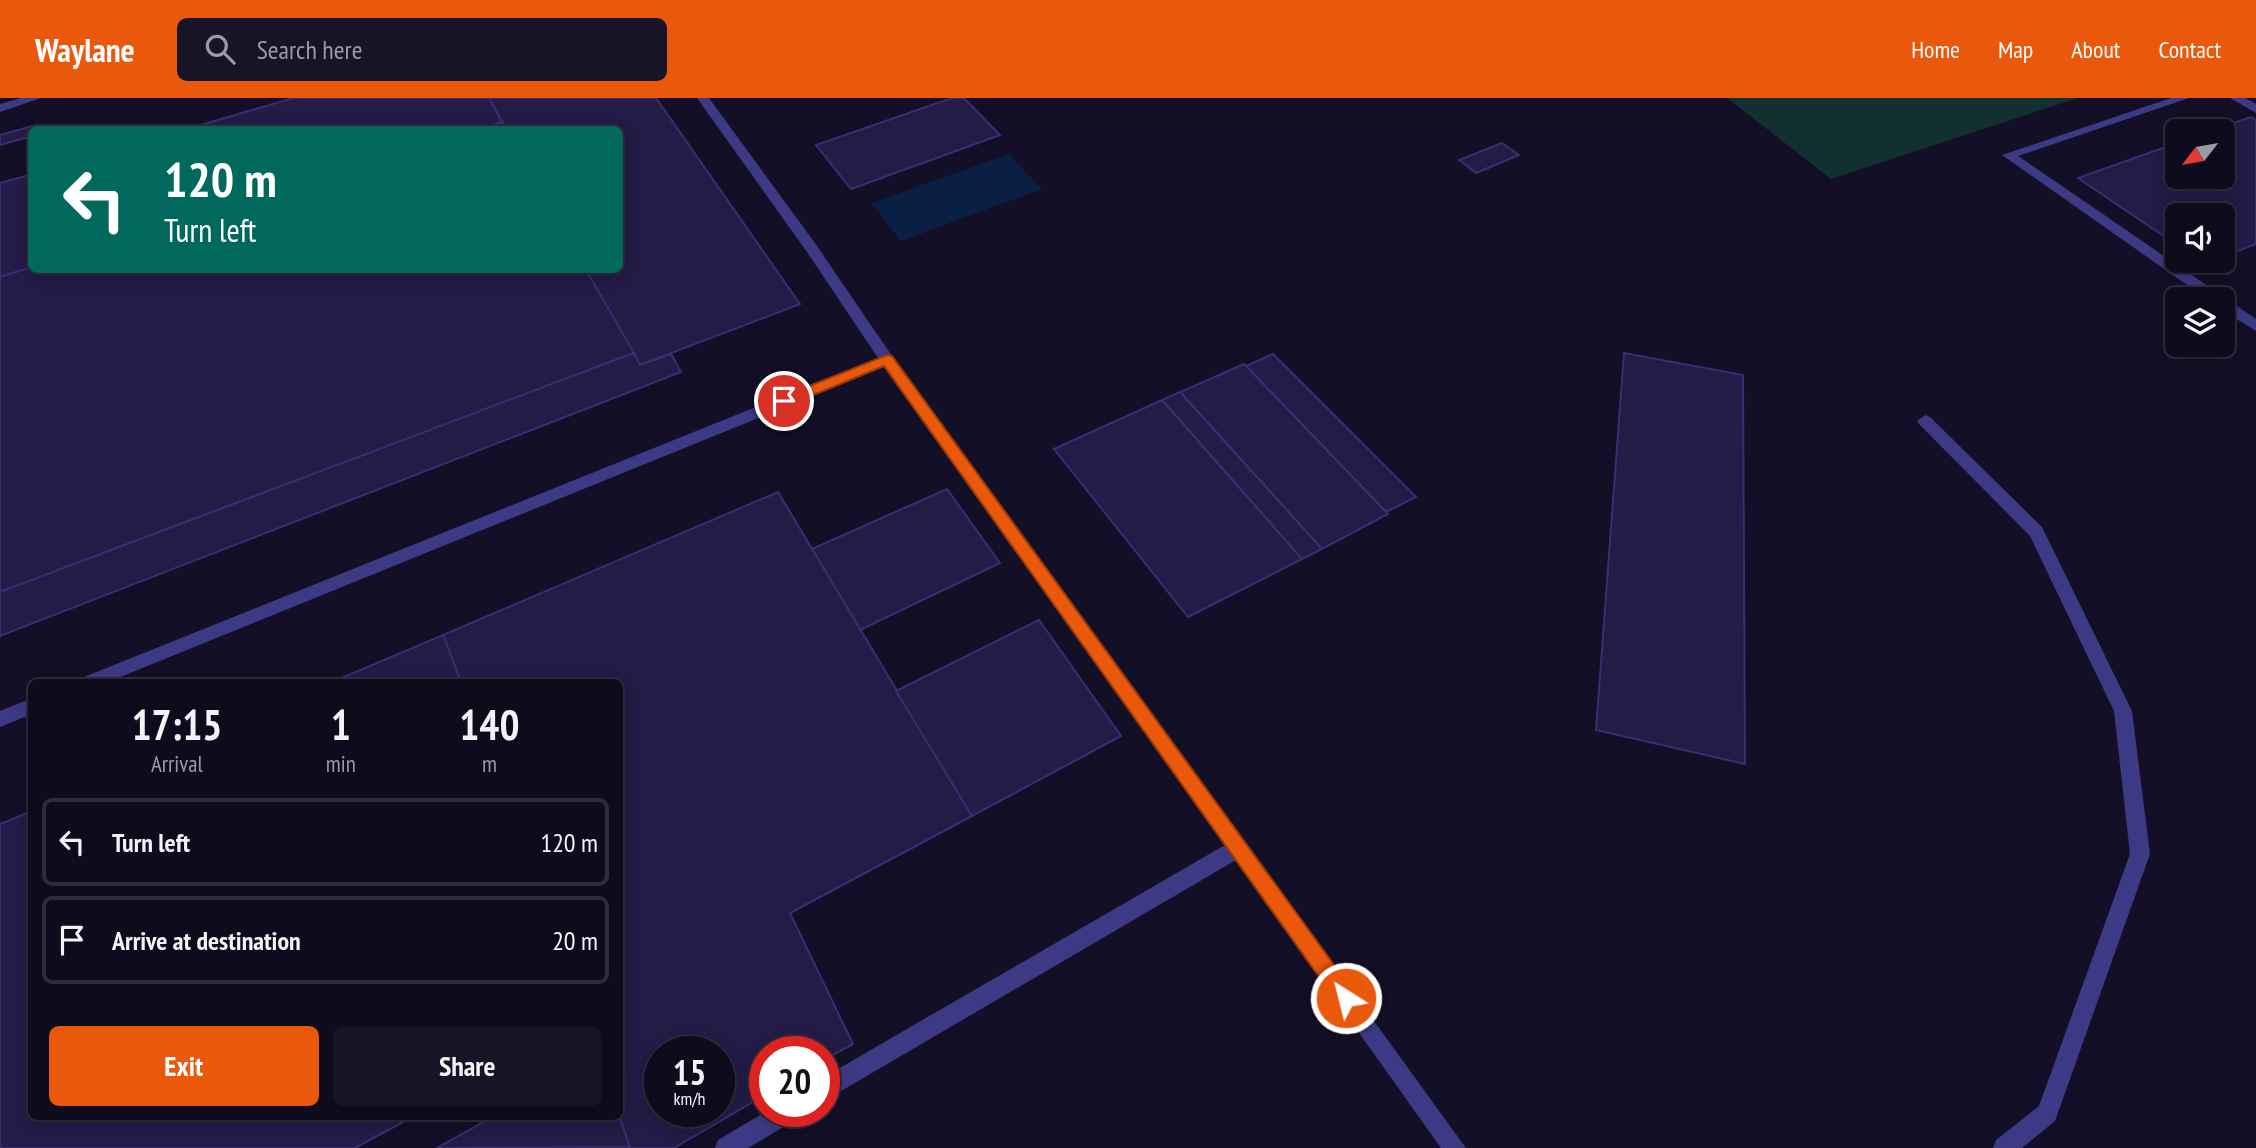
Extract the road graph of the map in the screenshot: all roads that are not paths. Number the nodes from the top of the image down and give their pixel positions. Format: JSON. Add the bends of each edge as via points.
{"nodes":[{"id":1,"x":35,"y":98,"type":"edge"},
{"id":2,"x":703,"y":98,"type":"edge"},
{"id":3,"x":2183,"y":98,"type":"edge"},
{"id":4,"x":2236,"y":98,"type":"edge"},
{"id":5,"x":0,"y":108,"type":"edge"},
{"id":6,"x":2256,"y":109,"type":"edge"},
{"id":7,"x":2200,"y":287,"type":"edge"},
{"id":8,"x":2235,"y":312,"type":"edge"},
{"id":9,"x":2256,"y":326,"type":"edge"},
{"id":10,"x":887,"y":360,"type":"junction"},
{"id":11,"x":1925,"y":421,"type":"dead end"},
{"id":12,"x":97,"y":679,"type":"edge"},
{"id":13,"x":28,"y":708,"type":"edge"},
{"id":14,"x":0,"y":719,"type":"edge"},
{"id":15,"x":1238,"y":848,"type":"junction"},
{"id":16,"x":840,"y":1081,"type":"edge"},
{"id":17,"x":762,"y":1127,"type":"edge"},
{"id":18,"x":726,"y":1148,"type":"edge"},
{"id":19,"x":1455,"y":1148,"type":"edge"},
{"id":20,"x":2004,"y":1148,"type":"edge"}],
"edges":[{"from":1,"to":5,"type":"lane"},
{"from":2,"to":10,"type":"lane"},
{"from":3,"to":7,"type":"lane","via":[[2008,155]]},
{"from":4,"to":6,"type":"lane"},
{"from":8,"to":9,"type":"lane"},
{"from":10,"to":12,"type":"lane"},
{"from":10,"to":15,"type":"lane"},
{"from":11,"to":20,"type":"lane","via":[[2036,532],[2123,710],[2140,854],[2047,1113]]},
{"from":13,"to":14,"type":"lane"},
{"from":15,"to":16,"type":"lane"},
{"from":15,"to":19,"type":"lane"},
{"from":17,"to":18,"type":"lane"}]}
